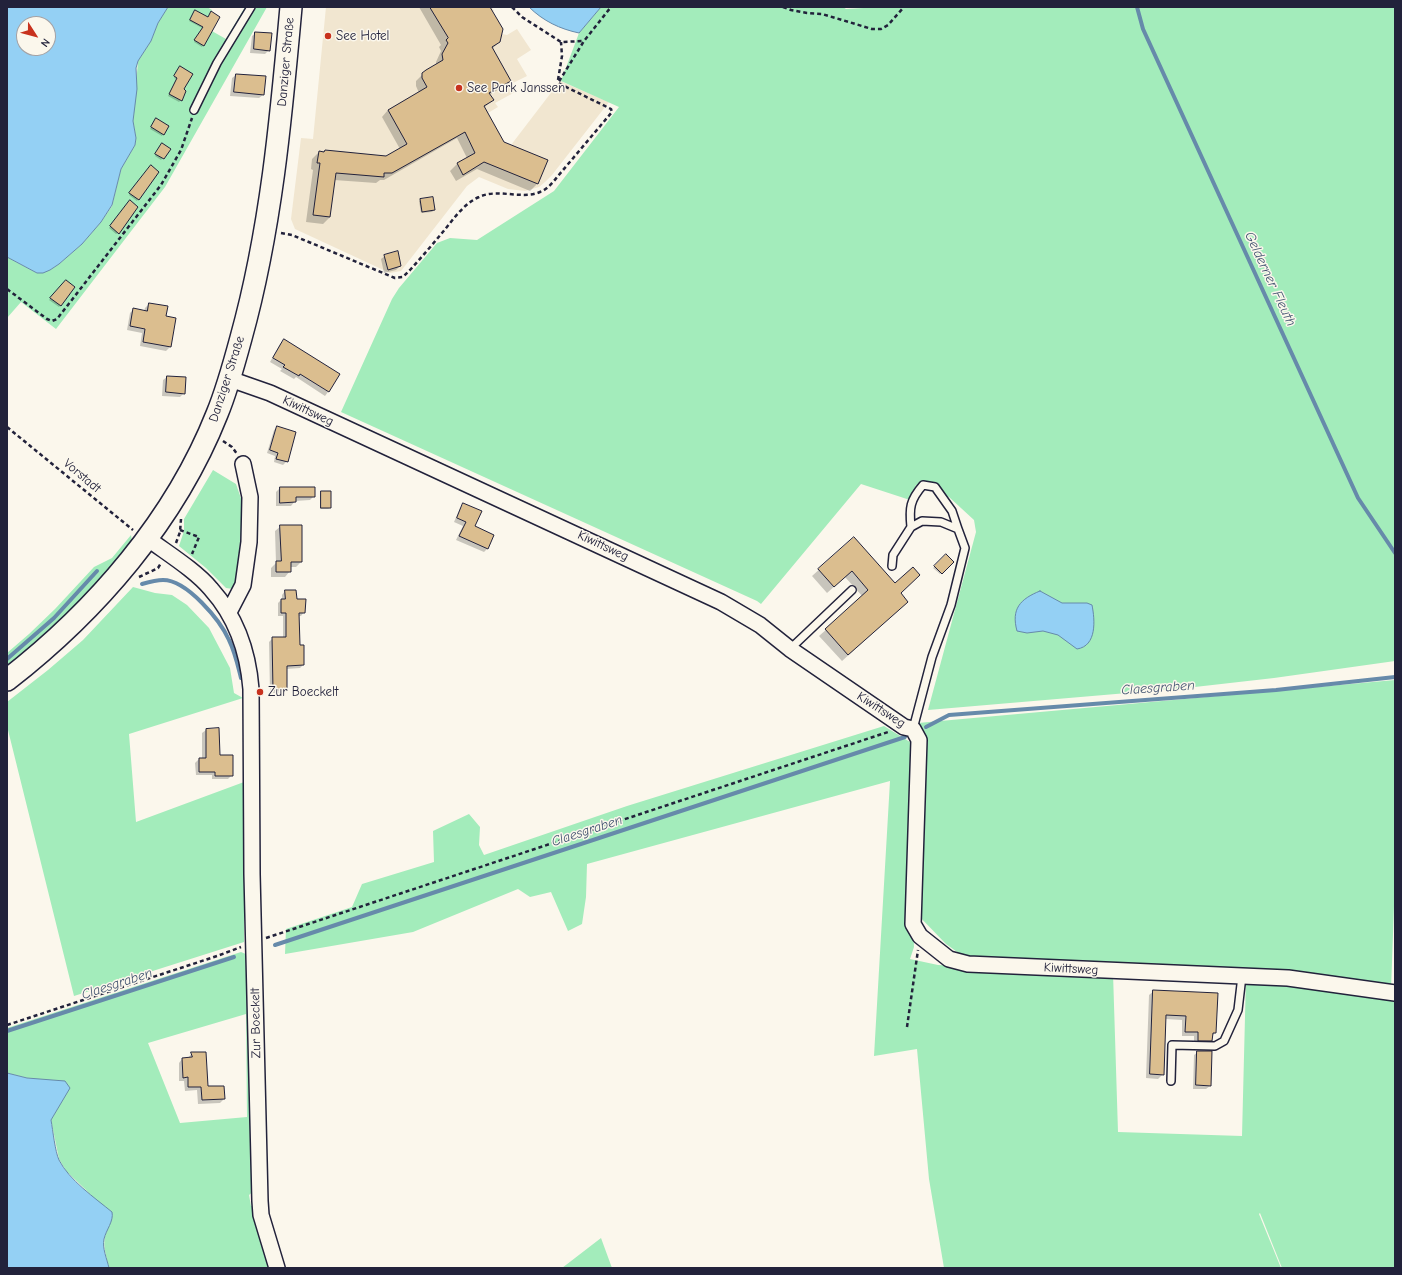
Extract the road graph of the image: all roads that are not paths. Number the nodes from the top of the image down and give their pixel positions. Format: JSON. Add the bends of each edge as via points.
{"nodes":[{"id":1,"x":251,"y":7,"type":"edge"},
{"id":2,"x":291,"y":7,"type":"edge"},
{"id":3,"x":194,"y":110,"type":"road end"},
{"id":4,"x":230,"y":379,"type":"junction"},
{"id":5,"x":243,"y":464,"type":"road end"},
{"id":6,"x":910,"y":527,"type":"junction"},
{"id":7,"x":958,"y":530,"type":"junction"},
{"id":8,"x":147,"y":538,"type":"junction"},
{"id":9,"x":892,"y":566,"type":"dead end"},
{"id":10,"x":852,"y":590,"type":"dead end"},
{"id":11,"x":229,"y":612,"type":"junction"},
{"id":12,"x":790,"y":649,"type":"junction"},
{"id":13,"x":7,"y":680,"type":"edge"},
{"id":14,"x":909,"y":728,"type":"junction"},
{"id":15,"x":1242,"y":976,"type":"junction"},
{"id":16,"x":1395,"y":993,"type":"edge"},
{"id":17,"x":1171,"y":1081,"type":"dead end"},
{"id":18,"x":277,"y":1268,"type":"edge"}],
"edges":[{"from":1,"to":3,"type":"lane","via":[[217,63]]},
{"from":2,"to":4,"type":"street","name":"Danziger Straße","via":[[282,111],[268,214],[247,318]]},
{"from":4,"to":8,"type":"street","name":"Danziger Straße","via":[[218,414],[187,477]]},
{"from":4,"to":12,"type":"street","name":"Kiwittsweg","via":[[270,393],[721,602],[760,625]]},
{"from":5,"to":11,"type":"street","via":[[250,497],[249,542],[243,585]]},
{"from":6,"to":7,"type":"lane","via":[[922,521],[941,522]]},
{"from":6,"to":7,"type":"lane","via":[[909,512],[915,495],[924,485],[935,487],[952,511]]},
{"from":6,"to":9,"type":"lane","via":[[893,555]]},
{"from":7,"to":14,"type":"lane","via":[[965,548],[951,605]]},
{"from":8,"to":11,"type":"street","name":"Zur Boeckelt","via":[[211,588]]},
{"from":8,"to":13,"type":"street","name":"Danziger Straße","via":[[68,628],[36,658]]},
{"from":10,"to":12,"type":"lane"},
{"from":11,"to":18,"type":"street","name":"Zur Boeckelt","via":[[243,644],[250,674],[261,1215]]},
{"from":12,"to":14,"type":"street","name":"Kiwittsweg"},
{"from":14,"to":15,"type":"street","name":"Kiwittsweg","via":[[919,740],[913,924],[920,936],[949,959],[968,964]]},
{"from":15,"to":16,"type":"street","name":"Kiwittsweg","via":[[1288,978]]},
{"from":15,"to":17,"type":"lane","via":[[1238,1010],[1224,1041],[1215,1046],[1172,1045]]}]}
